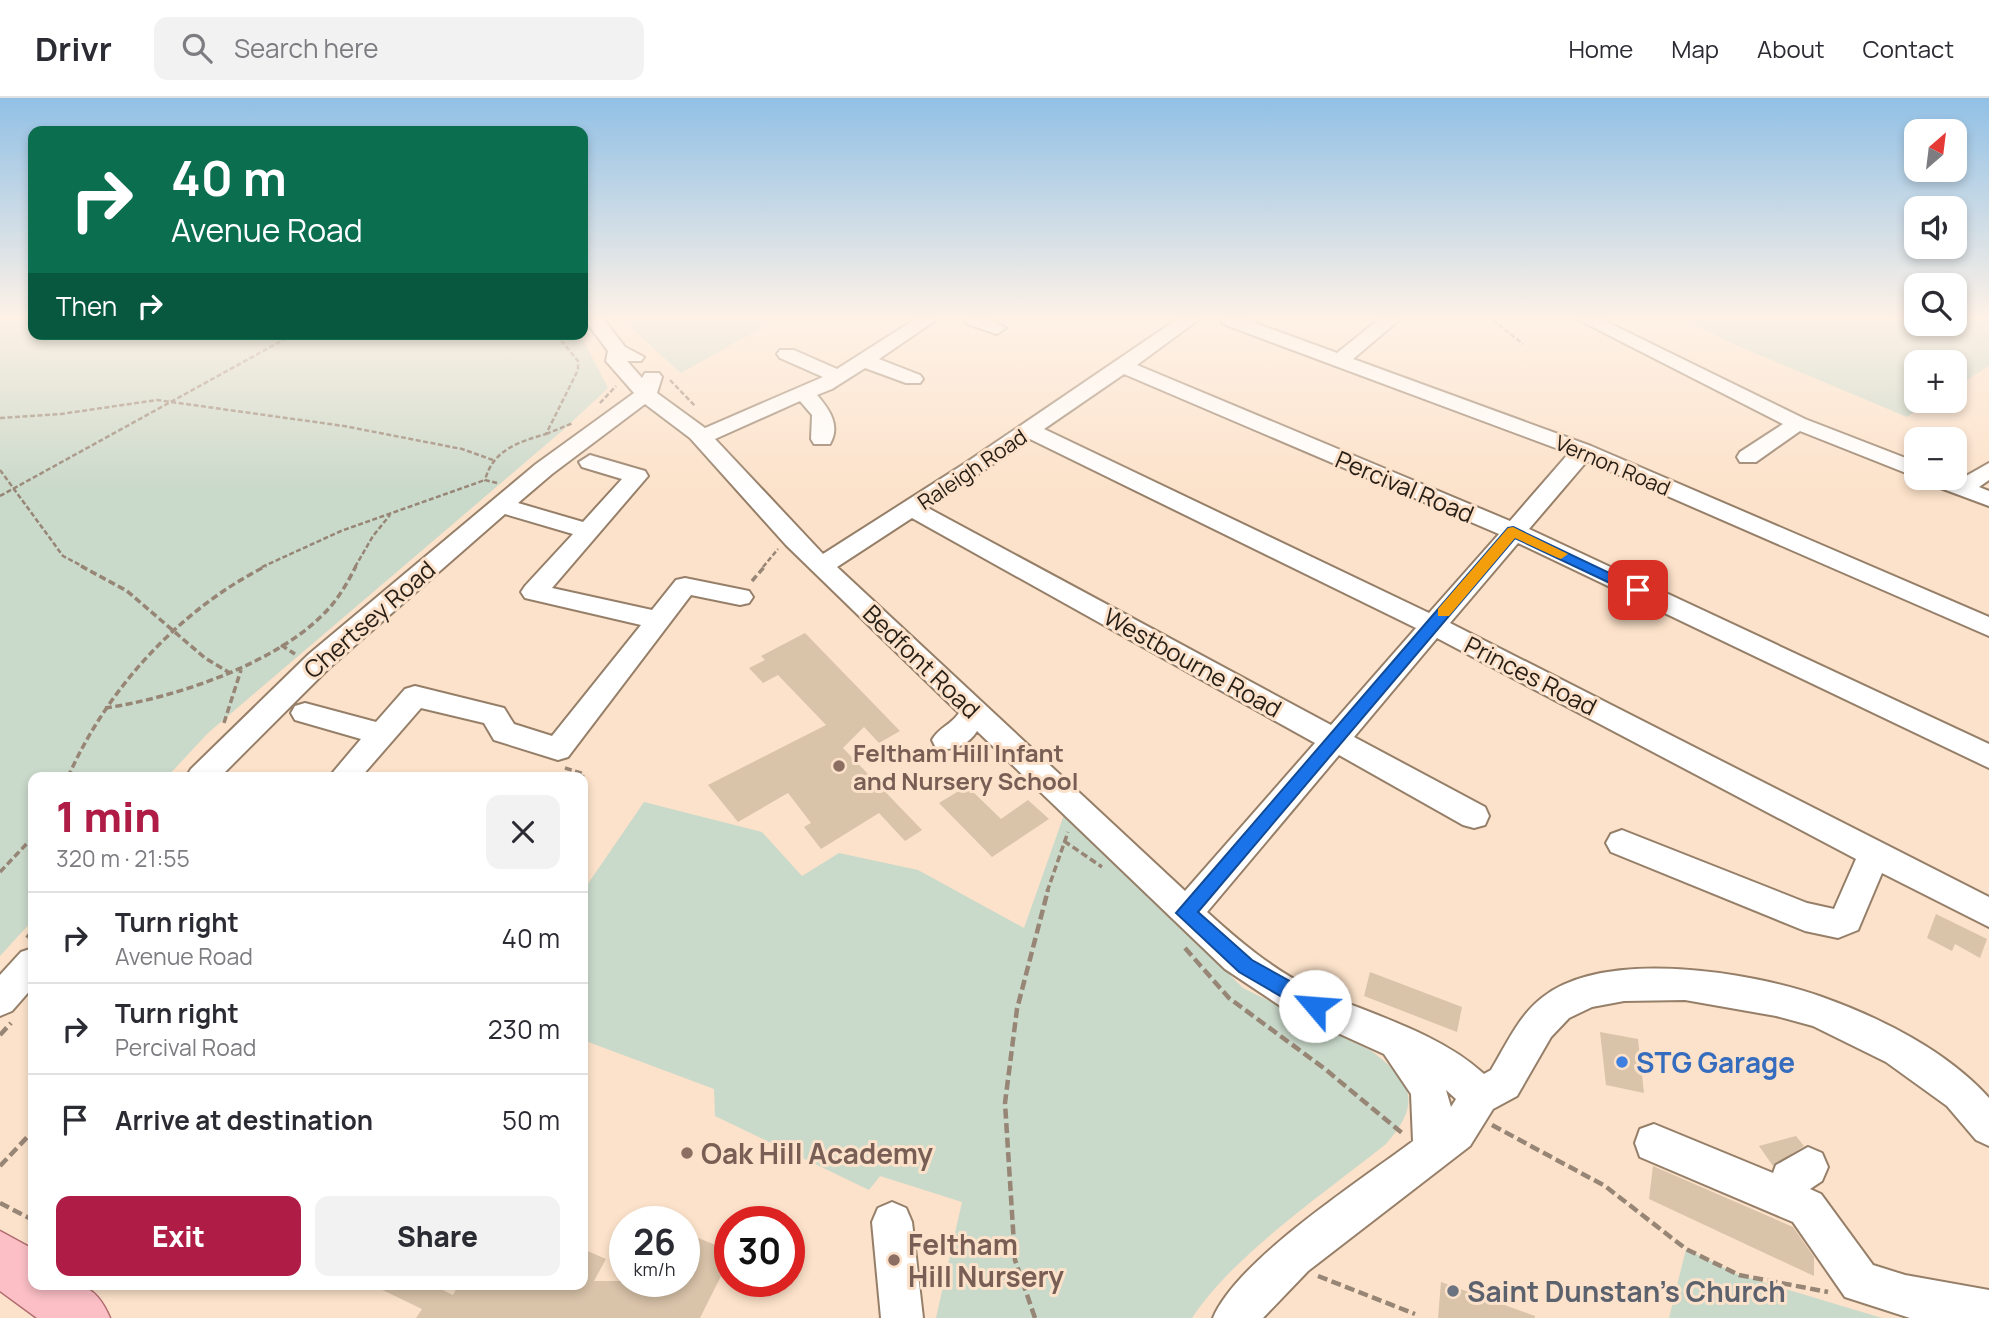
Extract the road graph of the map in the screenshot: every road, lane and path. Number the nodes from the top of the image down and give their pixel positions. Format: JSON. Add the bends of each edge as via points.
{"nodes":[{"id":1,"x":215,"y":377,"type":"edge"},
{"id":2,"x":575,"y":377,"type":"edge"},
{"id":3,"x":616,"y":377,"type":"dead end"},
{"id":4,"x":638,"y":377,"type":"edge"},
{"id":5,"x":835,"y":377,"type":"edge"},
{"id":6,"x":907,"y":377,"type":"edge"},
{"id":7,"x":1106,"y":377,"type":"edge"},
{"id":8,"x":1148,"y":377,"type":"edge"},
{"id":9,"x":1385,"y":377,"type":"edge"},
{"id":10,"x":1704,"y":377,"type":"edge"},
{"id":11,"x":912,"y":379,"type":"dead end"},
{"id":12,"x":650,"y":386,"type":"junction"},
{"id":13,"x":805,"y":394,"type":"junction"},
{"id":14,"x":170,"y":401,"type":"junction"},
{"id":15,"x":592,"y":410,"type":"dead end"},
{"id":16,"x":0,"y":418,"type":"edge"},
{"id":17,"x":578,"y":422,"type":"dead end"},
{"id":18,"x":1798,"y":423,"type":"junction"},
{"id":19,"x":1029,"y":430,"type":"junction"},
{"id":20,"x":546,"y":434,"type":"junction"},
{"id":21,"x":700,"y":435,"type":"junction"},
{"id":22,"x":822,"y":439,"type":"dead end"},
{"id":23,"x":1583,"y":451,"type":"junction"},
{"id":24,"x":1748,"y":457,"type":"dead end"},
{"id":25,"x":493,"y":460,"type":"junction"},
{"id":26,"x":590,"y":462,"type":"dead end"},
{"id":27,"x":1904,"y":465,"type":"edge"},
{"id":28,"x":0,"y":470,"type":"edge"},
{"id":29,"x":1989,"y":470,"type":"edge"},
{"id":30,"x":485,"y":481,"type":"junction"},
{"id":31,"x":1967,"y":485,"type":"edge"},
{"id":32,"x":14,"y":489,"type":"junction"},
{"id":33,"x":1967,"y":490,"type":"edge"},
{"id":34,"x":501,"y":495,"type":"junction"},
{"id":35,"x":0,"y":496,"type":"edge"},
{"id":36,"x":1989,"y":499,"type":"edge"},
{"id":37,"x":912,"y":509,"type":"junction"},
{"id":38,"x":392,"y":513,"type":"junction"},
{"id":39,"x":590,"y":531,"type":"junction"},
{"id":40,"x":1513,"y":531,"type":"junction"},
{"id":41,"x":794,"y":540,"type":"junction"},
{"id":42,"x":822,"y":566,"type":"junction"},
{"id":43,"x":740,"y":597,"type":"joint"},
{"id":44,"x":658,"y":620,"type":"junction"},
{"id":45,"x":1433,"y":625,"type":"junction"},
{"id":46,"x":1989,"y":627,"type":"edge"},
{"id":47,"x":174,"y":632,"type":"junction"},
{"id":48,"x":281,"y":645,"type":"junction"},
{"id":49,"x":297,"y":655,"type":"dead end"},
{"id":50,"x":242,"y":668,"type":"junction"},
{"id":51,"x":230,"y":673,"type":"junction"},
{"id":52,"x":105,"y":708,"type":"junction"},
{"id":53,"x":974,"y":712,"type":"junction"},
{"id":54,"x":305,"y":713,"type":"dead end"},
{"id":55,"x":222,"y":729,"type":"dead end"},
{"id":56,"x":382,"y":734,"type":"junction"},
{"id":57,"x":1335,"y":739,"type":"junction"},
{"id":58,"x":946,"y":740,"type":"dead end"},
{"id":59,"x":1989,"y":757,"type":"edge"},
{"id":60,"x":70,"y":772,"type":"edge"},
{"id":61,"x":206,"y":772,"type":"edge"},
{"id":62,"x":348,"y":772,"type":"edge"},
{"id":63,"x":1080,"y":809,"type":"junction"},
{"id":64,"x":1474,"y":816,"type":"dead end"},
{"id":65,"x":1064,"y":841,"type":"junction"},
{"id":66,"x":28,"y":842,"type":"edge"},
{"id":67,"x":1622,"y":843,"type":"dead end"},
{"id":68,"x":1874,"y":853,"type":"junction"},
{"id":69,"x":1104,"y":869,"type":"dead end"},
{"id":70,"x":0,"y":872,"type":"edge"},
{"id":71,"x":1989,"y":914,"type":"edge"},
{"id":72,"x":1182,"y":926,"type":"junction"},
{"id":73,"x":28,"y":969,"type":"edge"},
{"id":74,"x":0,"y":1000,"type":"edge"},
{"id":75,"x":1396,"y":1044,"type":"junction"},
{"id":76,"x":1476,"y":1104,"type":"junction"},
{"id":77,"x":1984,"y":1115,"type":"edge"},
{"id":78,"x":28,"y":1136,"type":"edge"},
{"id":79,"x":1654,"y":1143,"type":"dead end"},
{"id":80,"x":1429,"y":1151,"type":"junction"},
{"id":81,"x":0,"y":1166,"type":"edge"},
{"id":82,"x":0,"y":1203,"type":"edge"},
{"id":83,"x":28,"y":1217,"type":"edge"},
{"id":84,"x":892,"y":1222,"type":"dead end"},
{"id":85,"x":0,"y":1258,"type":"edge"},
{"id":86,"x":1318,"y":1276,"type":"dead end"},
{"id":87,"x":28,"y":1278,"type":"edge"},
{"id":88,"x":1860,"y":1282,"type":"junction"},
{"id":89,"x":44,"y":1290,"type":"edge"},
{"id":90,"x":1989,"y":1311,"type":"edge"},
{"id":91,"x":1415,"y":1314,"type":"dead end"},
{"id":92,"x":82,"y":1318,"type":"edge"},
{"id":93,"x":902,"y":1318,"type":"edge"},
{"id":94,"x":1035,"y":1318,"type":"edge"},
{"id":95,"x":1234,"y":1318,"type":"edge"}],
"edges":[{"from":1,"to":14,"type":"path"},
{"from":2,"to":20,"type":"path"},
{"from":3,"to":15,"type":"path","via":[[615,389]]},
{"from":4,"to":12,"type":"street","name":"Bedfont Road"},
{"from":5,"to":13,"type":"street"},
{"from":6,"to":11,"type":"street"},
{"from":7,"to":19,"type":"street","name":"Raleigh Road"},
{"from":8,"to":40,"type":"street","name":"Percival Road"},
{"from":9,"to":23,"type":"street","name":"Vernon Road"},
{"from":10,"to":18,"type":"street"},
{"from":12,"to":21,"type":"street","name":"Bedfont Road","via":[[686,427]]},
{"from":12,"to":34,"type":"street","name":"Chertsey Road","via":[[544,469]]},
{"from":13,"to":21,"type":"street"},
{"from":13,"to":22,"type":"street","via":[[822,414]]},
{"from":14,"to":16,"type":"path"},
{"from":14,"to":25,"type":"path","via":[[393,434]]},
{"from":14,"to":32,"type":"path"},
{"from":17,"to":20,"type":"path"},
{"from":18,"to":24,"type":"street"},
{"from":18,"to":27,"type":"street"},
{"from":19,"to":37,"type":"street","name":"Raleigh Road"},
{"from":19,"to":45,"type":"street","name":"Princes Road"},
{"from":20,"to":25,"type":"path","via":[[510,445]]},
{"from":21,"to":41,"type":"street","name":"Bedfont Road"},
{"from":23,"to":40,"type":"street"},
{"from":23,"to":46,"type":"street","name":"Vernon Road"},
{"from":25,"to":30,"type":"path"},
{"from":26,"to":39,"type":"street","via":[[638,476]]},
{"from":28,"to":32,"type":"path"},
{"from":29,"to":31,"type":"street"},
{"from":30,"to":34,"type":"path"},
{"from":30,"to":38,"type":"path"},
{"from":32,"to":35,"type":"path"},
{"from":32,"to":47,"type":"path","via":[[63,556],[127,591]]},
{"from":33,"to":36,"type":"street"},
{"from":34,"to":39,"type":"street"},
{"from":34,"to":61,"type":"street","name":"Chertsey Road","via":[[319,661]]},
{"from":37,"to":42,"type":"street","name":"Raleigh Road"},
{"from":37,"to":57,"type":"street","name":"Westbourne Road"},
{"from":38,"to":47,"type":"path","via":[[293,552],[218,598]]},
{"from":38,"to":48,"type":"path","via":[[366,543],[354,572],[330,608]]},
{"from":39,"to":44,"type":"street","via":[[523,589]]},
{"from":40,"to":45,"type":"street"},
{"from":40,"to":59,"type":"street","name":"Percival Road"},
{"from":41,"to":42,"type":"street","name":"Bedfont Road"},
{"from":41,"to":43,"type":"path","via":[[775,551]]},
{"from":42,"to":53,"type":"street","name":"Bedfont Road"},
{"from":43,"to":44,"type":"street","via":[[685,586]]},
{"from":44,"to":56,"type":"street","via":[[558,749],[504,732],[494,715],[415,696]]},
{"from":45,"to":57,"type":"street"},
{"from":45,"to":68,"type":"street","name":"Princes Road"},
{"from":47,"to":51,"type":"path"},
{"from":47,"to":52,"type":"path"},
{"from":48,"to":49,"type":"path"},
{"from":48,"to":50,"type":"path"},
{"from":50,"to":51,"type":"path"},
{"from":50,"to":55,"type":"path"},
{"from":51,"to":52,"type":"path","via":[[171,696]]},
{"from":52,"to":60,"type":"path"},
{"from":53,"to":58,"type":"street","via":[[963,730]]},
{"from":53,"to":63,"type":"street","name":"Bedfont Road"},
{"from":54,"to":56,"type":"street"},
{"from":56,"to":62,"type":"street"},
{"from":57,"to":64,"type":"street","name":"Westbourne Road"},
{"from":57,"to":72,"type":"street"},
{"from":63,"to":65,"type":"path"},
{"from":63,"to":72,"type":"street","name":"Bedfont Road"},
{"from":65,"to":69,"type":"path"},
{"from":65,"to":94,"type":"path","via":[[1040,912],[1017,1009],[1005,1102],[1015,1260]]},
{"from":66,"to":70,"type":"path"},
{"from":67,"to":68,"type":"street","via":[[1805,917],[1838,924],[1846,920]]},
{"from":68,"to":71,"type":"street","name":"Princes Road"},
{"from":72,"to":75,"type":"street","name":"Bedfont Road","via":[[1295,996]]},
{"from":72,"to":80,"type":"path","via":[[1229,998]]},
{"from":73,"to":74,"type":"street"},
{"from":75,"to":76,"type":"street","name":"Bedfont Road","via":[[1461,1077]]},
{"from":75,"to":80,"type":"street","via":[[1432,1092],[1435,1112]]},
{"from":76,"to":77,"type":"street","via":[[1504,1083],[1538,1025],[1557,1007],[1587,992],[1624,985],[1685,984],[1819,1012],[1947,1069]]},
{"from":76,"to":80,"type":"street","via":[[1456,1133]]},
{"from":76,"to":88,"type":"path","via":[[1605,1186],[1686,1249],[1739,1275],[1852,1296]]},
{"from":78,"to":81,"type":"path"},
{"from":79,"to":88,"type":"street","via":[[1799,1184],[1807,1208]]},
{"from":80,"to":95,"type":"street","via":[[1293,1256]]},
{"from":82,"to":83,"type":"path"},
{"from":84,"to":93,"type":"street"},
{"from":85,"to":87,"type":"main road"},
{"from":86,"to":91,"type":"path"},
{"from":88,"to":90,"type":"street","via":[[1905,1296]]},
{"from":89,"to":92,"type":"main road"}]}
